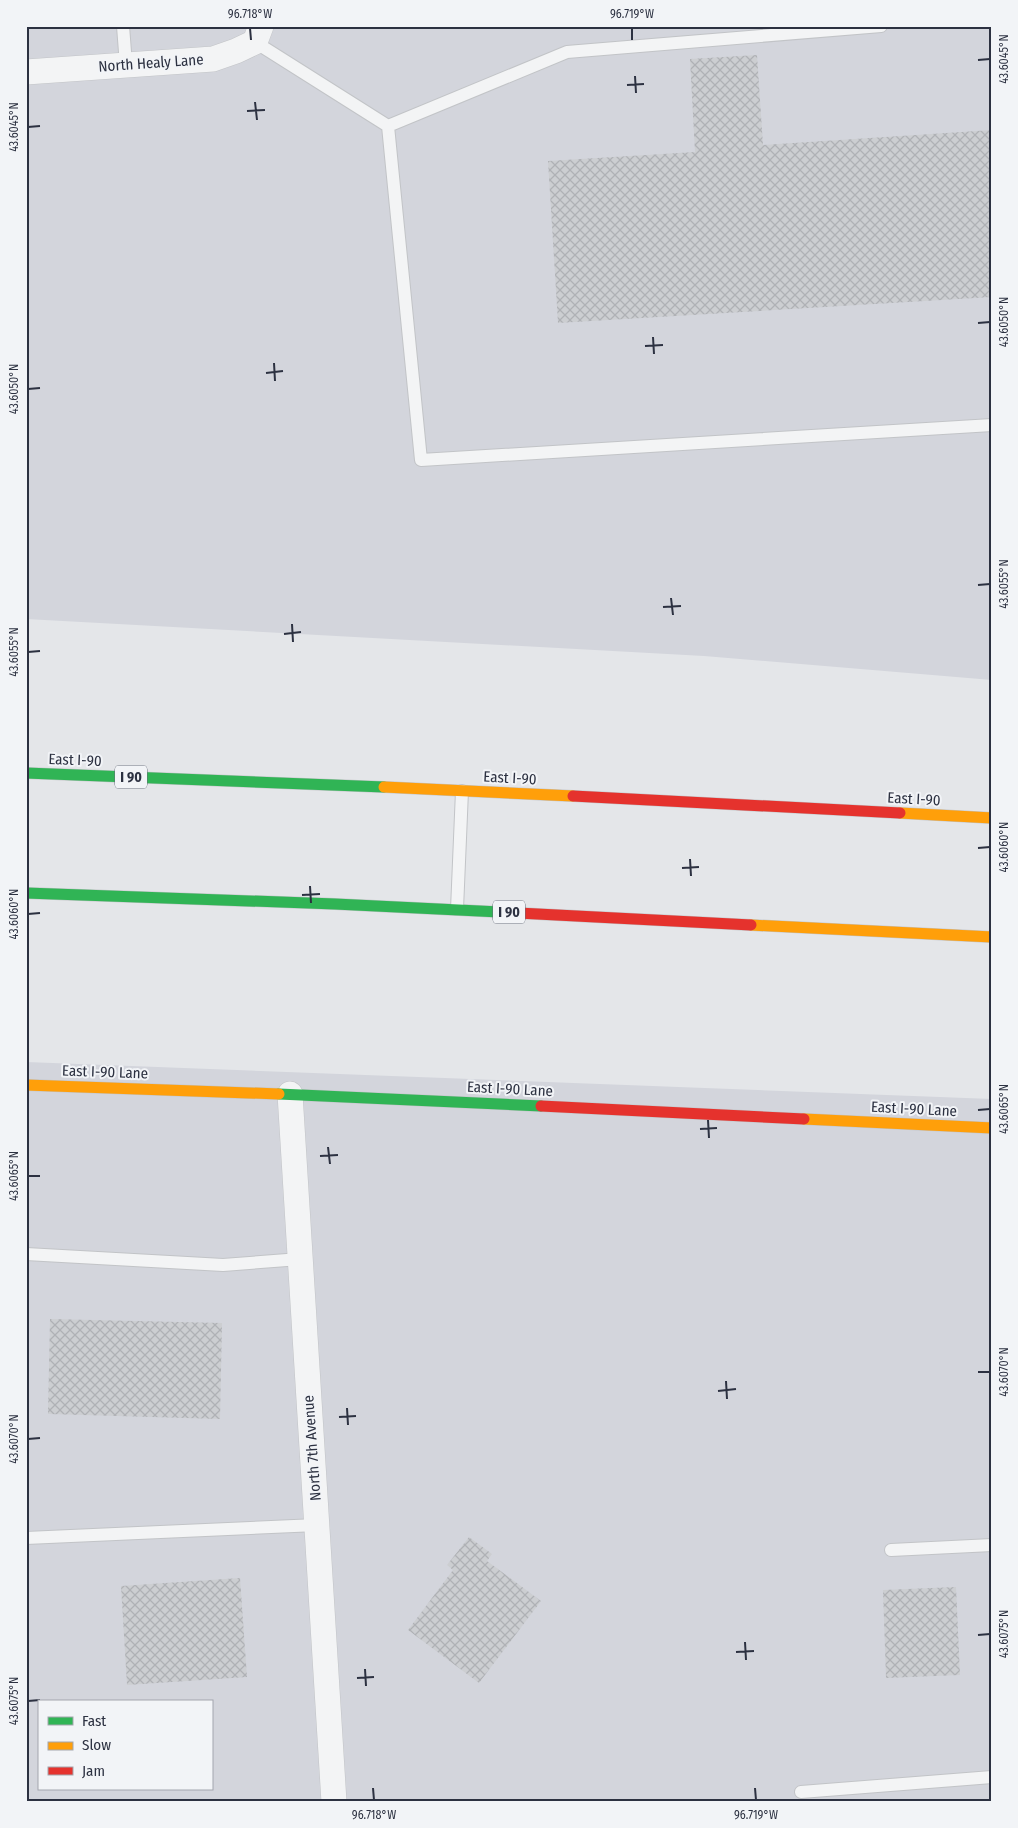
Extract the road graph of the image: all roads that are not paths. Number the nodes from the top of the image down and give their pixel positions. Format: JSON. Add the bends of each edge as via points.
{"nodes":[{"id":1,"x":123,"y":26,"type":"edge"},
{"id":2,"x":881,"y":26,"type":"edge"},
{"id":3,"x":258,"y":34,"type":"edge"},
{"id":4,"x":126,"y":65,"type":"junction"},
{"id":5,"x":26,"y":72,"type":"edge"},
{"id":6,"x":388,"y":126,"type":"junction"},
{"id":7,"x":992,"y":425,"type":"edge"},
{"id":8,"x":26,"y":773,"type":"edge"},
{"id":9,"x":462,"y":791,"type":"junction"},
{"id":10,"x":992,"y":818,"type":"edge"},
{"id":11,"x":26,"y":892,"type":"edge"},
{"id":12,"x":457,"y":909,"type":"junction"},
{"id":13,"x":992,"y":937,"type":"edge"},
{"id":14,"x":26,"y":1085,"type":"edge"},
{"id":15,"x":290,"y":1094,"type":"junction"},
{"id":16,"x":992,"y":1128,"type":"edge"},
{"id":17,"x":26,"y":1254,"type":"edge"},
{"id":18,"x":300,"y":1259,"type":"junction"},
{"id":19,"x":317,"y":1525,"type":"junction"},
{"id":20,"x":26,"y":1538,"type":"edge"},
{"id":21,"x":992,"y":1545,"type":"edge"},
{"id":22,"x":891,"y":1550,"type":"dead end"},
{"id":23,"x":992,"y":1777,"type":"edge"},
{"id":24,"x":801,"y":1792,"type":"dead end"},
{"id":25,"x":334,"y":1802,"type":"edge"}],
"edges":[{"from":1,"to":4,"type":"lane"},
{"from":2,"to":6,"type":"lane","via":[[567,52]]},
{"from":3,"to":4,"type":"street","name":"North Healy Lane","via":[[236,51],[213,59]]},
{"from":3,"to":6,"type":"lane"},
{"from":4,"to":5,"type":"street","name":"North Healy Lane"},
{"from":6,"to":7,"type":"lane","via":[[421,460]]},
{"from":8,"to":9,"type":"main road","name":"East I-90","number":"I 90"},
{"from":9,"to":10,"type":"main road","name":"East I-90","number":"I 90"},
{"from":9,"to":12,"type":"lane"},
{"from":11,"to":12,"type":"main road","number":"I 90"},
{"from":12,"to":13,"type":"main road","number":"I 90"},
{"from":14,"to":15,"type":"main road","name":"East I-90 Lane"},
{"from":15,"to":16,"type":"main road","name":"East I-90 Lane"},
{"from":15,"to":18,"type":"street","name":"North 7th Avenue"},
{"from":17,"to":18,"type":"lane","via":[[223,1265]]},
{"from":18,"to":19,"type":"street","name":"North 7th Avenue"},
{"from":19,"to":20,"type":"lane"},
{"from":19,"to":25,"type":"street","name":"North 7th Avenue"},
{"from":21,"to":22,"type":"lane"},
{"from":23,"to":24,"type":"lane"}]}
